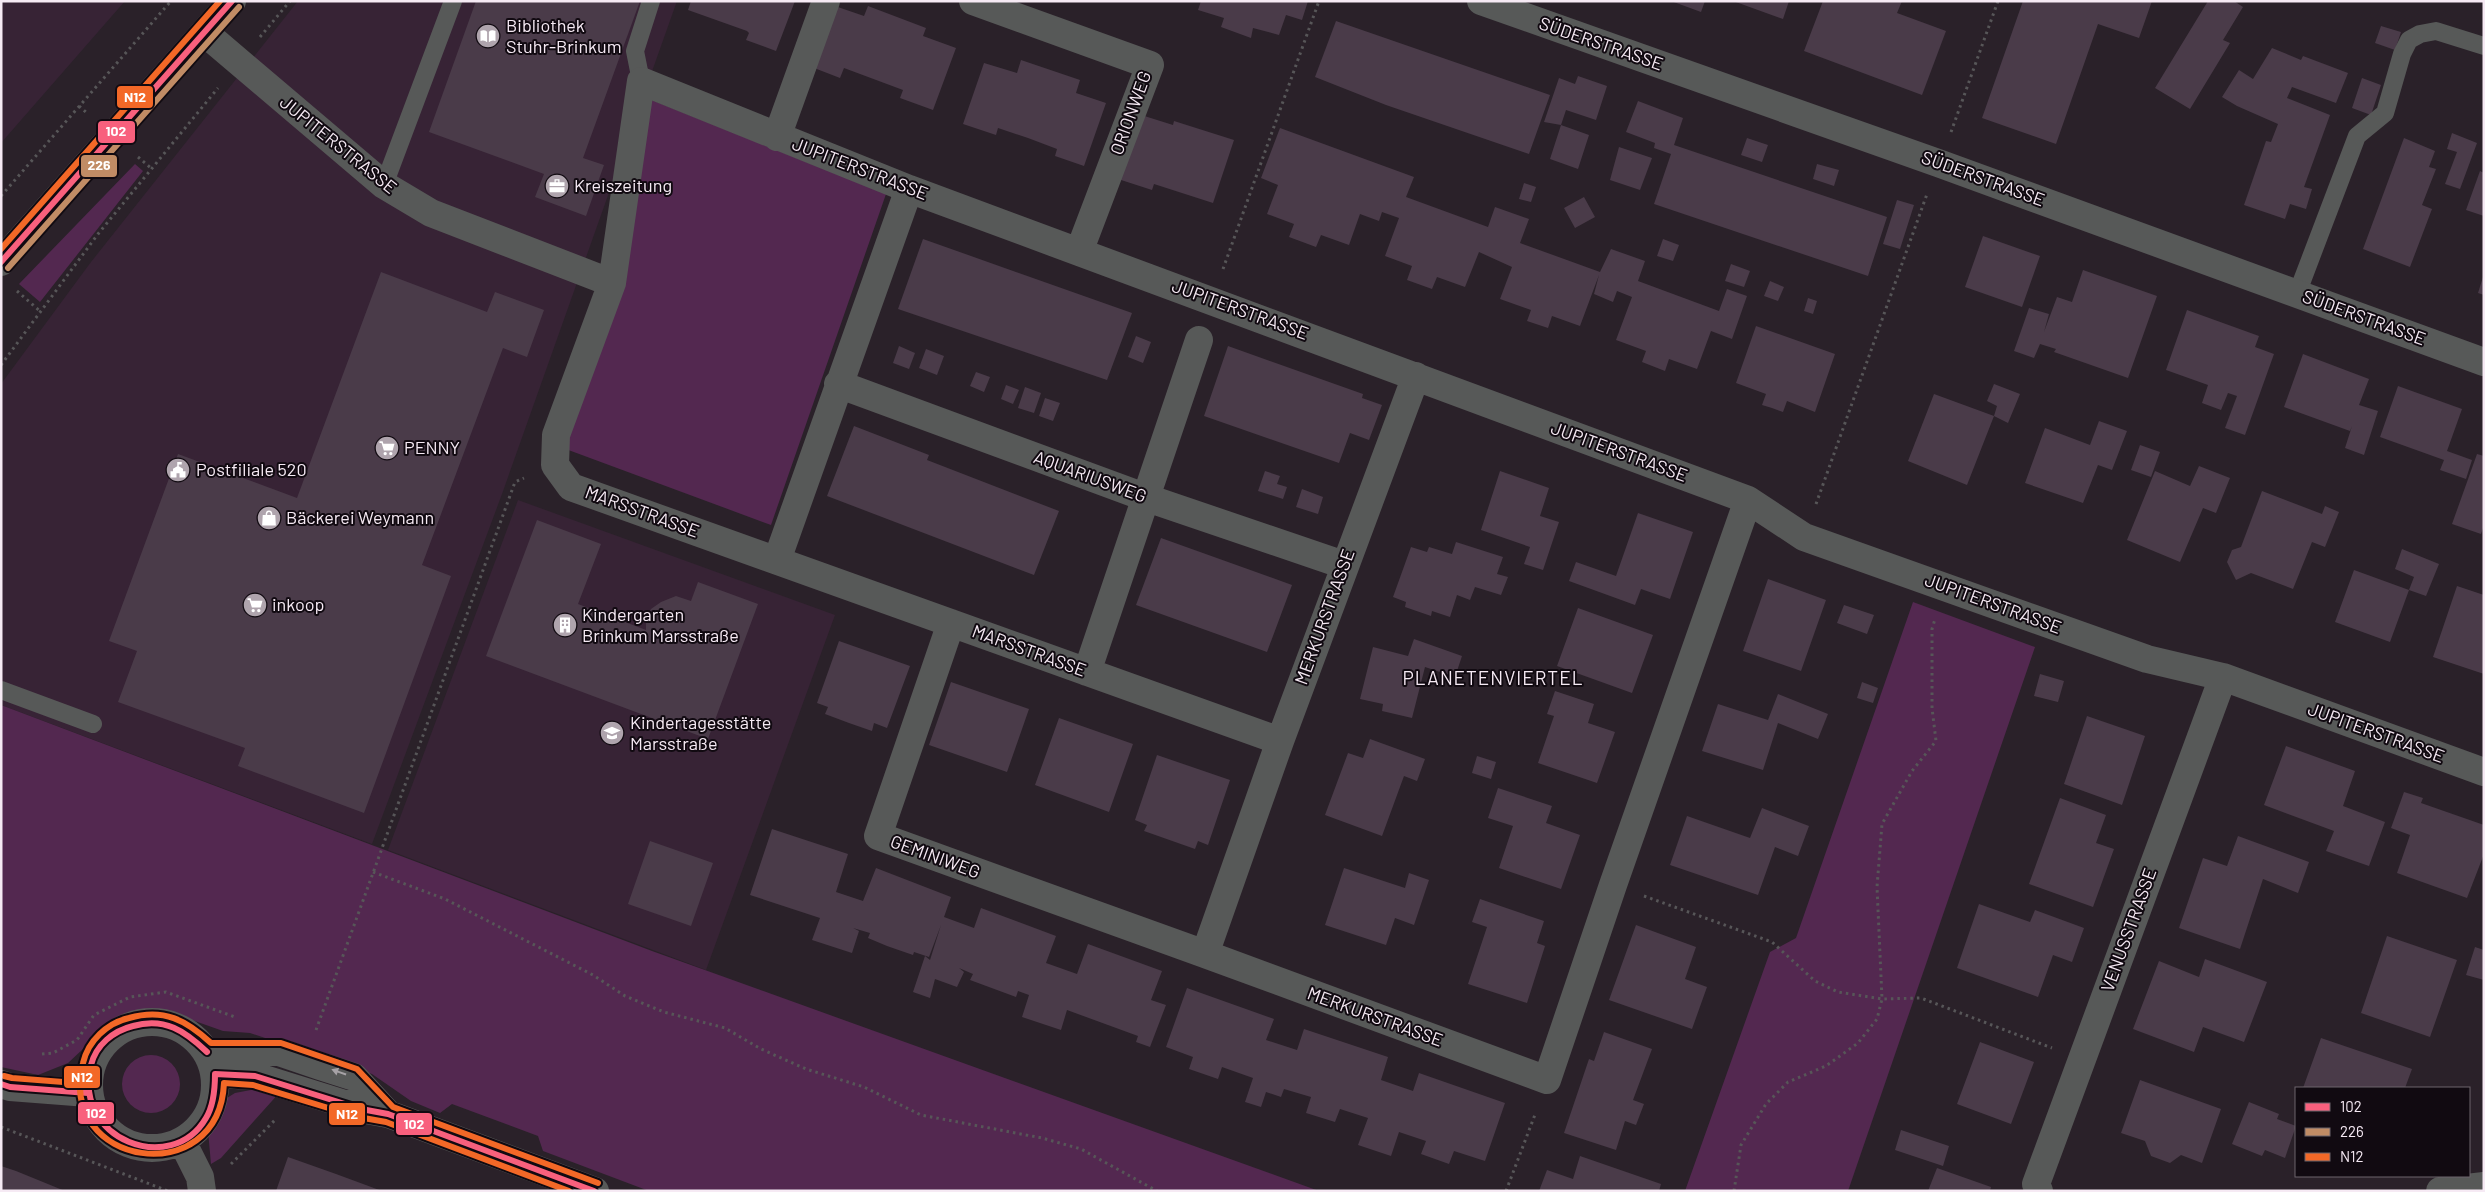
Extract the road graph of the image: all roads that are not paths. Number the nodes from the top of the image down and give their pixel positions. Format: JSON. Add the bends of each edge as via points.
{"nodes":[{"id":1,"x":232,"y":1,"type":"edge"},
{"id":2,"x":453,"y":1,"type":"edge"},
{"id":3,"x":651,"y":1,"type":"edge"},
{"id":4,"x":826,"y":1,"type":"edge"},
{"id":5,"x":973,"y":1,"type":"edge"},
{"id":6,"x":1481,"y":1,"type":"edge"},
{"id":7,"x":204,"y":33,"type":"junction"},
{"id":8,"x":2484,"y":46,"type":"edge"},
{"id":9,"x":641,"y":81,"type":"junction"},
{"id":10,"x":777,"y":137,"type":"junction"},
{"id":11,"x":384,"y":186,"type":"junction"},
{"id":12,"x":909,"y":189,"type":"junction"},
{"id":13,"x":1079,"y":252,"type":"junction"},
{"id":14,"x":1,"y":262,"type":"edge"},
{"id":15,"x":612,"y":283,"type":"junction"},
{"id":16,"x":2297,"y":294,"type":"junction"},
{"id":17,"x":1199,"y":340,"type":"dead end"},
{"id":18,"x":2484,"y":362,"type":"edge"},
{"id":19,"x":1416,"y":376,"type":"junction"},
{"id":20,"x":838,"y":384,"type":"junction"},
{"id":21,"x":1147,"y":498,"type":"junction"},
{"id":22,"x":1748,"y":500,"type":"junction"},
{"id":23,"x":777,"y":560,"type":"junction"},
{"id":24,"x":1344,"y":565,"type":"junction"},
{"id":25,"x":952,"y":623,"type":"junction"},
{"id":26,"x":1087,"y":672,"type":"junction"},
{"id":27,"x":2223,"y":677,"type":"junction"},
{"id":28,"x":1,"y":690,"type":"edge"},
{"id":29,"x":93,"y":724,"type":"dead end"},
{"id":30,"x":1280,"y":741,"type":"junction"},
{"id":31,"x":2484,"y":772,"type":"edge"},
{"id":32,"x":1205,"y":954,"type":"junction"},
{"id":33,"x":211,"y":1063,"type":"junction"},
{"id":34,"x":1,"y":1084,"type":"edge"},
{"id":35,"x":88,"y":1093,"type":"junction"},
{"id":36,"x":388,"y":1114,"type":"junction"},
{"id":37,"x":182,"y":1141,"type":"junction"},
{"id":38,"x":2484,"y":1186,"type":"edge"},
{"id":39,"x":202,"y":1187,"type":"edge"},
{"id":40,"x":2036,"y":1189,"type":"edge"},
{"id":41,"x":595,"y":1191,"type":"edge"},
{"id":42,"x":2440,"y":1191,"type":"edge"}],
"edges":[{"from":1,"to":7,"type":"street"},
{"from":2,"to":11,"type":"lane"},
{"from":3,"to":9,"type":"lane","via":[[635,52]]},
{"from":4,"to":10,"type":"street"},
{"from":5,"to":13,"type":"street","name":"ORIONWEG","via":[[1150,65]]},
{"from":6,"to":16,"type":"street","name":"SÜDERSTRASSE"},
{"from":7,"to":11,"type":"street","name":"JUPITERSTRASSE"},
{"from":7,"to":14,"type":"street"},
{"from":8,"to":16,"type":"lane","via":[[2436,31],[2409,40],[2385,113],[2356,136]]},
{"from":9,"to":10,"type":"street","name":"JUPITERSTRASSE"},
{"from":9,"to":15,"type":"street"},
{"from":10,"to":12,"type":"street","name":"JUPITERSTRASSE"},
{"from":11,"to":15,"type":"street","name":"JUPITERSTRASSE","via":[[431,213]]},
{"from":12,"to":13,"type":"street","name":"JUPITERSTRASSE"},
{"from":12,"to":20,"type":"street"},
{"from":13,"to":19,"type":"street","name":"JUPITERSTRASSE"},
{"from":15,"to":23,"type":"street","name":"MARSSTRASSE","via":[[556,435],[555,465],[571,487]]},
{"from":16,"to":18,"type":"street","name":"SÜDERSTRASSE"},
{"from":17,"to":21,"type":"street"},
{"from":19,"to":22,"type":"street","name":"JUPITERSTRASSE"},
{"from":19,"to":24,"type":"street","name":"MERKURSTRASSE"},
{"from":20,"to":21,"type":"street","name":"AQUARIUSWEG"},
{"from":20,"to":23,"type":"street"},
{"from":21,"to":24,"type":"street","name":"AQUARIUSWEG"},
{"from":21,"to":26,"type":"street"},
{"from":22,"to":27,"type":"street","name":"JUPITERSTRASSE","via":[[1804,537],[2146,659]]},
{"from":22,"to":32,"type":"street","name":"MERKURSTRASSE","via":[[1547,1080]]},
{"from":23,"to":25,"type":"street","name":"MARSSTRASSE"},
{"from":24,"to":30,"type":"street","name":"MERKURSTRASSE"},
{"from":25,"to":26,"type":"street","name":"MARSSTRASSE"},
{"from":25,"to":32,"type":"street","name":"GEMINIWEG","via":[[878,836]]},
{"from":26,"to":30,"type":"street","name":"MARSSTRASSE"},
{"from":27,"to":31,"type":"street","name":"JUPITERSTRASSE"},
{"from":27,"to":40,"type":"street","name":"VENUSSTRASSE"},
{"from":28,"to":29,"type":"lane"},
{"from":30,"to":32,"type":"street","name":"MERKURSTRASSE"},
{"from":33,"to":35,"type":"street","via":[[194,1037],[165,1024],[149,1021],[123,1027],[112,1034],[95,1054],[90,1067]]},
{"from":33,"to":36,"type":"street","via":[[361,1109]]},
{"from":36,"to":33,"type":"street","one_way":true,"via":[[354,1077],[279,1052]]},
{"from":33,"to":37,"type":"street","via":[[215,1094],[208,1115],[203,1124]]},
{"from":34,"to":35,"type":"street"},
{"from":35,"to":37,"type":"street","via":[[97,1119],[132,1146],[166,1146]]},
{"from":36,"to":41,"type":"street"},
{"from":37,"to":39,"type":"street"},
{"from":38,"to":42,"type":"street"}]}
